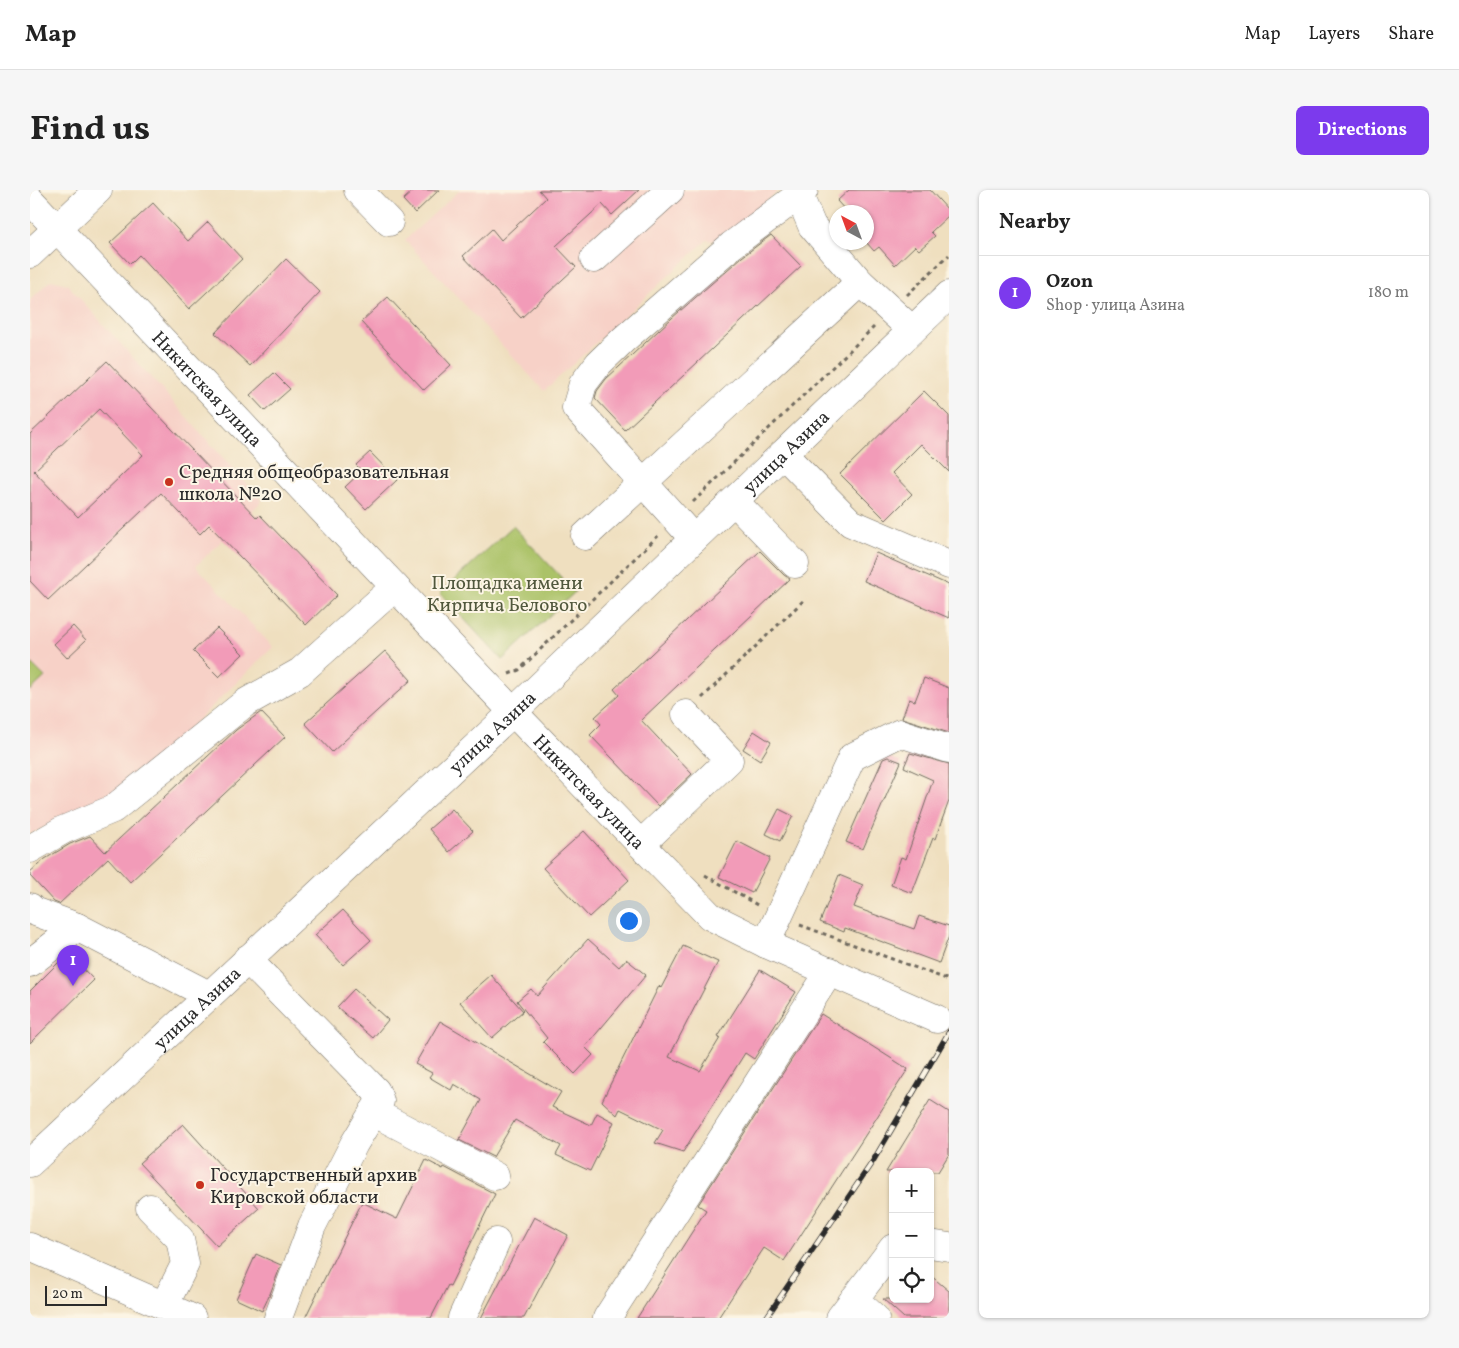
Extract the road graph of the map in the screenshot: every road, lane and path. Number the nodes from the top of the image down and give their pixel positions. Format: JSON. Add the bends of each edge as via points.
{"nodes":[{"id":1,"x":98,"y":190,"type":"edge"},
{"id":2,"x":358,"y":190,"type":"edge"},
{"id":3,"x":670,"y":190,"type":"edge"},
{"id":4,"x":801,"y":193,"type":"edge"},
{"id":5,"x":30,"y":200,"type":"edge"},
{"id":6,"x":389,"y":222,"type":"dead end"},
{"id":7,"x":57,"y":228,"type":"junction"},
{"id":8,"x":30,"y":254,"type":"edge"},
{"id":9,"x":949,"y":255,"type":"edge"},
{"id":10,"x":594,"y":259,"type":"dead end"},
{"id":11,"x":860,"y":282,"type":"junction"},
{"id":12,"x":949,"y":295,"type":"edge"},
{"id":13,"x":891,"y":311,"type":"junction"},
{"id":14,"x":912,"y":330,"type":"junction"},
{"id":15,"x":783,"y":454,"type":"junction"},
{"id":16,"x":642,"y":483,"type":"junction"},
{"id":17,"x":734,"y":501,"type":"junction"},
{"id":18,"x":675,"y":519,"type":"junction"},
{"id":19,"x":585,"y":536,"type":"dead end"},
{"id":20,"x":694,"y":539,"type":"junction"},
{"id":21,"x":795,"y":564,"type":"dead end"},
{"id":22,"x":949,"y":565,"type":"edge"},
{"id":23,"x":395,"y":587,"type":"junction"},
{"id":24,"x":804,"y":600,"type":"dead end"},
{"id":25,"x":503,"y":669,"type":"dead end"},
{"id":26,"x":513,"y":712,"type":"junction"},
{"id":27,"x":686,"y":714,"type":"joint"},
{"id":28,"x":949,"y":749,"type":"edge"},
{"id":29,"x":641,"y":844,"type":"junction"},
{"id":30,"x":30,"y":849,"type":"edge"},
{"id":31,"x":698,"y":871,"type":"dead end"},
{"id":32,"x":30,"y":907,"type":"edge"},
{"id":33,"x":779,"y":916,"type":"junction"},
{"id":34,"x":77,"y":927,"type":"junction"},
{"id":35,"x":766,"y":944,"type":"junction"},
{"id":36,"x":247,"y":959,"type":"junction"},
{"id":37,"x":30,"y":962,"type":"edge"},
{"id":38,"x":830,"y":971,"type":"junction"},
{"id":39,"x":949,"y":980,"type":"edge"},
{"id":40,"x":208,"y":996,"type":"junction"},
{"id":41,"x":937,"y":1019,"type":"dead end"},
{"id":42,"x":373,"y":1112,"type":"junction"},
{"id":43,"x":30,"y":1163,"type":"edge"},
{"id":44,"x":495,"y":1176,"type":"dead end"},
{"id":45,"x":150,"y":1208,"type":"dead end"},
{"id":46,"x":496,"y":1242,"type":"dead end"},
{"id":47,"x":934,"y":1245,"type":"edge"},
{"id":48,"x":30,"y":1247,"type":"edge"},
{"id":49,"x":949,"y":1247,"type":"edge"},
{"id":50,"x":889,"y":1253,"type":"edge"},
{"id":51,"x":164,"y":1306,"type":"junction"},
{"id":52,"x":847,"y":1308,"type":"edge"},
{"id":53,"x":192,"y":1318,"type":"edge"},
{"id":54,"x":278,"y":1318,"type":"edge"},
{"id":55,"x":462,"y":1318,"type":"edge"},
{"id":56,"x":607,"y":1318,"type":"edge"},
{"id":57,"x":875,"y":1318,"type":"edge"}],
"edges":[{"from":1,"to":7,"type":"street"},
{"from":2,"to":6,"type":"street"},
{"from":3,"to":10,"type":"street"},
{"from":4,"to":11,"type":"street","via":[[812,226]]},
{"from":4,"to":16,"type":"street","via":[[732,245],[624,339],[583,384],[576,408]]},
{"from":5,"to":7,"type":"street","name":"Никитская улица"},
{"from":7,"to":8,"type":"street"},
{"from":7,"to":23,"type":"street","name":"Никитская улица"},
{"from":9,"to":13,"type":"path"},
{"from":11,"to":13,"type":"street"},
{"from":11,"to":16,"type":"street"},
{"from":12,"to":14,"type":"street","name":"улица Азина"},
{"from":13,"to":14,"type":"street"},
{"from":13,"to":18,"type":"path"},
{"from":14,"to":15,"type":"street","name":"улица Азина"},
{"from":15,"to":17,"type":"street","name":"улица Азина"},
{"from":15,"to":22,"type":"street","via":[[851,523]]},
{"from":16,"to":18,"type":"street"},
{"from":16,"to":19,"type":"street"},
{"from":17,"to":20,"type":"street","name":"улица Азина"},
{"from":17,"to":21,"type":"street"},
{"from":18,"to":20,"type":"street"},
{"from":18,"to":25,"type":"path","via":[[519,670],[509,674]]},
{"from":20,"to":26,"type":"street","name":"улица Азина"},
{"from":23,"to":26,"type":"street","name":"Никитская улица"},
{"from":23,"to":30,"type":"street","via":[[300,672],[245,703],[113,809],[63,830]]},
{"from":24,"to":27,"type":"path"},
{"from":26,"to":29,"type":"street","name":"Никитская улица"},
{"from":26,"to":36,"type":"street","name":"улица Азина"},
{"from":27,"to":29,"type":"street","via":[[729,760]]},
{"from":28,"to":33,"type":"street","via":[[900,733],[852,757]]},
{"from":29,"to":35,"type":"street","name":"Никитская улица","via":[[710,916]]},
{"from":31,"to":33,"type":"path"},
{"from":32,"to":34,"type":"street","via":[[33,911]]},
{"from":33,"to":35,"type":"street"},
{"from":33,"to":39,"type":"path"},
{"from":34,"to":37,"type":"street"},
{"from":34,"to":40,"type":"street"},
{"from":35,"to":38,"type":"street","name":"Никитская улица"},
{"from":36,"to":40,"type":"street","name":"улица Азина"},
{"from":36,"to":42,"type":"street","via":[[376,1091],[380,1101]]},
{"from":38,"to":41,"type":"street","name":"Никитская улица"},
{"from":38,"to":56,"type":"street"},
{"from":40,"to":43,"type":"street","name":"улица Азина"},
{"from":42,"to":44,"type":"street"},
{"from":42,"to":54,"type":"street","via":[[312,1226]]},
{"from":45,"to":51,"type":"street","via":[[180,1239],[185,1264]]},
{"from":46,"to":55,"type":"street"},
{"from":47,"to":49,"type":"street"},
{"from":48,"to":51,"type":"street"},
{"from":50,"to":52,"type":"street"},
{"from":51,"to":53,"type":"street"},
{"from":52,"to":57,"type":"street"}]}
